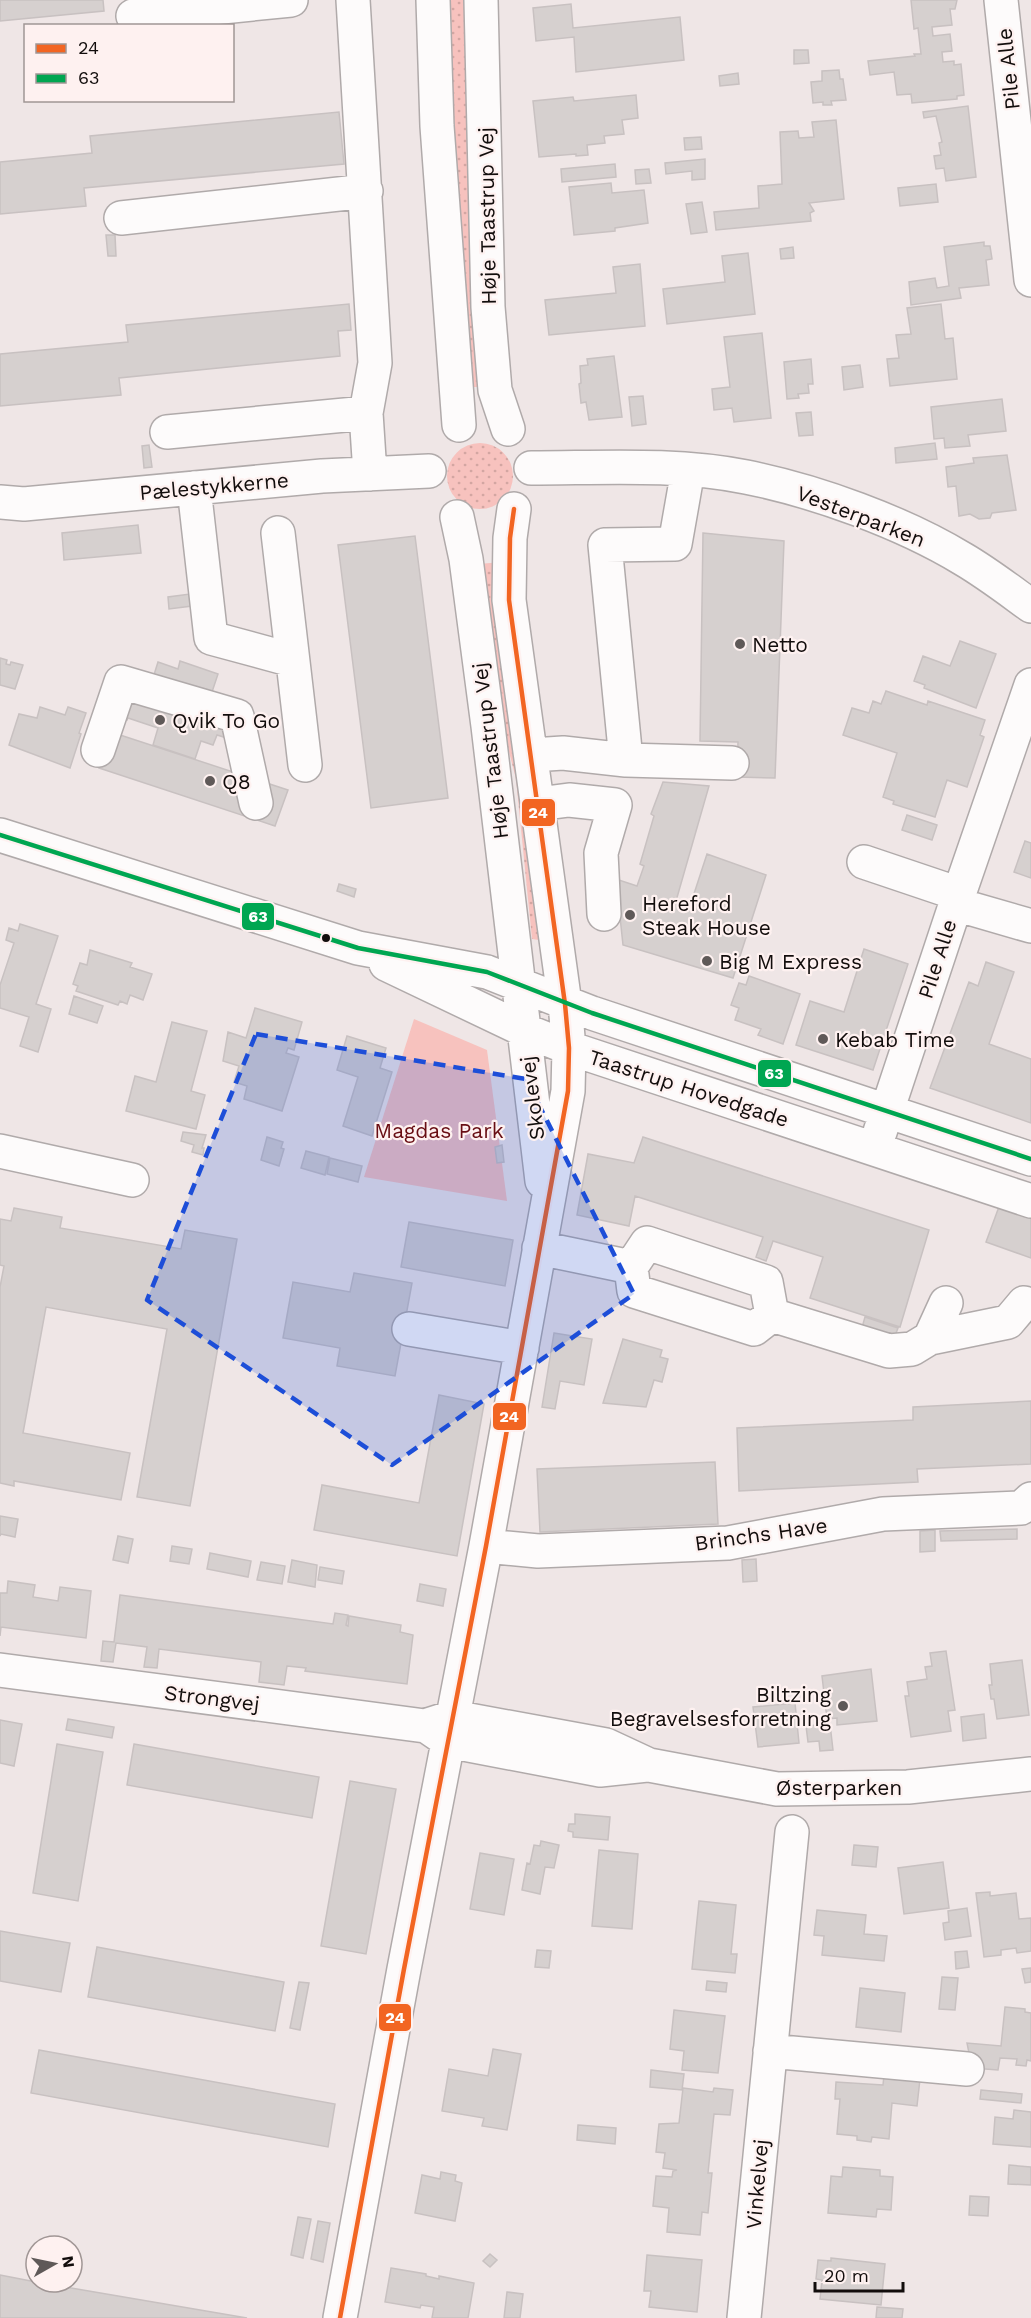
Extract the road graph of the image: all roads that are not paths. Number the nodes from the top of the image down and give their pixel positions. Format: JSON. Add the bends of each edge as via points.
{"nodes":[{"id":1,"x":291,"y":0,"type":"edge"},
{"id":2,"x":353,"y":0,"type":"edge"},
{"id":3,"x":433,"y":0,"type":"edge"},
{"id":4,"x":481,"y":0,"type":"edge"},
{"id":5,"x":1000,"y":0,"type":"edge"},
{"id":6,"x":133,"y":16,"type":"dead end"},
{"id":7,"x":366,"y":191,"type":"junction"},
{"id":8,"x":121,"y":218,"type":"dead end"},
{"id":9,"x":1031,"y":280,"type":"edge"},
{"id":10,"x":366,"y":413,"type":"junction"},
{"id":11,"x":459,"y":425,"type":"junction"},
{"id":12,"x":508,"y":429,"type":"junction"},
{"id":13,"x":167,"y":432,"type":"dead end"},
{"id":14,"x":531,"y":468,"type":"junction"},
{"id":15,"x":688,"y":470,"type":"junction"},
{"id":16,"x":429,"y":471,"type":"junction"},
{"id":17,"x":370,"y":474,"type":"junction"},
{"id":18,"x":194,"y":488,"type":"junction"},
{"id":19,"x":0,"y":502,"type":"edge"},
{"id":20,"x":514,"y":510,"type":"junction"},
{"id":21,"x":456,"y":517,"type":"junction"},
{"id":22,"x":278,"y":533,"type":"dead end"},
{"id":23,"x":1031,"y":606,"type":"edge"},
{"id":24,"x":292,"y":660,"type":"junction"},
{"id":25,"x":1031,"y":685,"type":"edge"},
{"id":26,"x":98,"y":750,"type":"dead end"},
{"id":27,"x":532,"y":755,"type":"junction"},
{"id":28,"x":626,"y":760,"type":"junction"},
{"id":29,"x":732,"y":763,"type":"dead end"},
{"id":30,"x":304,"y":765,"type":"dead end"},
{"id":31,"x":256,"y":803,"type":"dead end"},
{"id":32,"x":538,"y":804,"type":"junction"},
{"id":33,"x":0,"y":835,"type":"edge"},
{"id":34,"x":864,"y":862,"type":"dead end"},
{"id":35,"x":957,"y":899,"type":"junction"},
{"id":36,"x":604,"y":914,"type":"dead end"},
{"id":37,"x":1031,"y":926,"type":"edge"},
{"id":38,"x":358,"y":948,"type":"junction"},
{"id":39,"x":518,"y":986,"type":"junction"},
{"id":40,"x":566,"y":1004,"type":"junction"},
{"id":41,"x":524,"y":1030,"type":"junction"},
{"id":42,"x":569,"y":1048,"type":"junction"},
{"id":43,"x":887,"y":1112,"type":"junction"},
{"id":44,"x":874,"y":1150,"type":"junction"},
{"id":45,"x":0,"y":1151,"type":"edge"},
{"id":46,"x":1031,"y":1159,"type":"edge"},
{"id":47,"x":132,"y":1180,"type":"dead end"},
{"id":48,"x":1031,"y":1201,"type":"edge"},
{"id":49,"x":546,"y":1210,"type":"junction"},
{"id":50,"x":539,"y":1248,"type":"junction"},
{"id":51,"x":631,"y":1267,"type":"junction"},
{"id":52,"x":946,"y":1303,"type":"dead end"},
{"id":53,"x":1024,"y":1303,"type":"dead end"},
{"id":54,"x":772,"y":1315,"type":"junction"},
{"id":55,"x":409,"y":1329,"type":"dead end"},
{"id":56,"x":930,"y":1338,"type":"junction"},
{"id":57,"x":522,"y":1347,"type":"junction"},
{"id":58,"x":1031,"y":1498,"type":"edge"},
{"id":59,"x":486,"y":1546,"type":"junction"},
{"id":60,"x":0,"y":1670,"type":"edge"},
{"id":61,"x":442,"y":1728,"type":"junction"},
{"id":62,"x":1031,"y":1774,"type":"edge"},
{"id":63,"x":792,"y":1832,"type":"dead end"},
{"id":64,"x":770,"y":2051,"type":"junction"},
{"id":65,"x":967,"y":2069,"type":"dead end"},
{"id":66,"x":340,"y":2318,"type":"edge"},
{"id":67,"x":744,"y":2318,"type":"edge"}],
"edges":[{"from":1,"to":6,"type":"street"},
{"from":2,"to":7,"type":"street"},
{"from":3,"to":11,"type":"street","name":"Høje Taastrup Vej","via":[[437,126]]},
{"from":4,"to":12,"type":"street","name":"Høje Taastrup Vej","via":[[488,307],[495,390]]},
{"from":5,"to":9,"type":"street","name":"Pile Alle"},
{"from":7,"to":8,"type":"street"},
{"from":7,"to":10,"type":"street","via":[[375,363]]},
{"from":10,"to":13,"type":"street"},
{"from":10,"to":17,"type":"street"},
{"from":11,"to":12,"type":"street","via":[[484,421]]},
{"from":11,"to":16,"type":"street","via":[[435,447]]},
{"from":12,"to":14,"type":"street","via":[[524,445]]},
{"from":14,"to":15,"type":"street","name":"Vesterparken"},
{"from":14,"to":20,"type":"street","via":[[530,484]]},
{"from":15,"to":23,"type":"street","name":"Vesterparken","via":[[745,477],[822,496],[963,558]]},
{"from":15,"to":28,"type":"street","via":[[675,544],[604,545]]},
{"from":16,"to":17,"type":"street","name":"Pælestykkerne"},
{"from":16,"to":21,"type":"street","via":[[437,500]]},
{"from":17,"to":18,"type":"street","name":"Pælestykkerne"},
{"from":18,"to":19,"type":"street","name":"Pælestykkerne","via":[[24,504]]},
{"from":18,"to":24,"type":"street","via":[[211,638]]},
{"from":20,"to":21,"type":"street","via":[[486,522]]},
{"from":20,"to":27,"type":"street","name":"Høje Taastrup Vej","via":[[509,600]]},
{"from":21,"to":39,"type":"street","name":"Høje Taastrup Vej","via":[[466,559],[487,714]]},
{"from":22,"to":24,"type":"street"},
{"from":24,"to":30,"type":"street"},
{"from":25,"to":35,"type":"street","name":"Pile Alle"},
{"from":26,"to":31,"type":"street","via":[[122,682],[237,716]]},
{"from":27,"to":28,"type":"street","via":[[563,753]]},
{"from":27,"to":32,"type":"street","name":"Høje Taastrup Vej"},
{"from":28,"to":29,"type":"street"},
{"from":32,"to":36,"type":"street","via":[[569,800],[615,805],[601,853]]},
{"from":32,"to":40,"type":"street","name":"Høje Taastrup Vej"},
{"from":33,"to":38,"type":"street","name":"Taastrup Hovedgade"},
{"from":34,"to":35,"type":"street"},
{"from":35,"to":37,"type":"street","name":"Pile Alle"},
{"from":35,"to":43,"type":"street","name":"Pile Alle"},
{"from":38,"to":39,"type":"street","name":"Taastrup Hovedgade","via":[[487,972]]},
{"from":38,"to":41,"type":"street","name":"Taastrup Hovedgade"},
{"from":39,"to":40,"type":"street","name":"Taastrup Hovedgade"},
{"from":39,"to":41,"type":"street","name":"Skolevej"},
{"from":40,"to":42,"type":"street","name":"Skolevej"},
{"from":40,"to":43,"type":"street","name":"Taastrup Hovedgade"},
{"from":41,"to":42,"type":"street","name":"Taastrup Hovedgade"},
{"from":41,"to":49,"type":"street","name":"Skolevej"},
{"from":42,"to":44,"type":"street","name":"Taastrup Hovedgade"},
{"from":42,"to":49,"type":"street","name":"Skolevej","via":[[568,1091]]},
{"from":43,"to":44,"type":"street","name":"Pile Alle"},
{"from":43,"to":46,"type":"street","name":"Taastrup Hovedgade"},
{"from":44,"to":48,"type":"street","name":"Taastrup Hovedgade"},
{"from":45,"to":47,"type":"street"},
{"from":49,"to":50,"type":"street","name":"Skolevej"},
{"from":50,"to":51,"type":"street"},
{"from":50,"to":57,"type":"street","name":"Skolevej"},
{"from":51,"to":54,"type":"street","via":[[634,1291],[754,1329]]},
{"from":51,"to":54,"type":"street","via":[[647,1243],[766,1282]]},
{"from":52,"to":56,"type":"street"},
{"from":53,"to":56,"type":"street","via":[[1008,1322]]},
{"from":54,"to":56,"type":"street","via":[[889,1352],[912,1349]]},
{"from":55,"to":57,"type":"street"},
{"from":57,"to":59,"type":"street","name":"Skolevej"},
{"from":58,"to":59,"type":"street","name":"Brinchs Have","via":[[1021,1508],[883,1514],[728,1543],[538,1551]]},
{"from":59,"to":61,"type":"street","name":"Skolevej"},
{"from":60,"to":61,"type":"street","name":"Strongvej"},
{"from":61,"to":62,"type":"street","name":"Østerparken","via":[[606,1745],[649,1765],[777,1789],[897,1788]]},
{"from":61,"to":66,"type":"street","name":"Skolevej","via":[[400,1991]]},
{"from":63,"to":64,"type":"street","name":"Vinkelvej"},
{"from":64,"to":65,"type":"street"},
{"from":64,"to":67,"type":"street","name":"Vinkelvej"}]}
